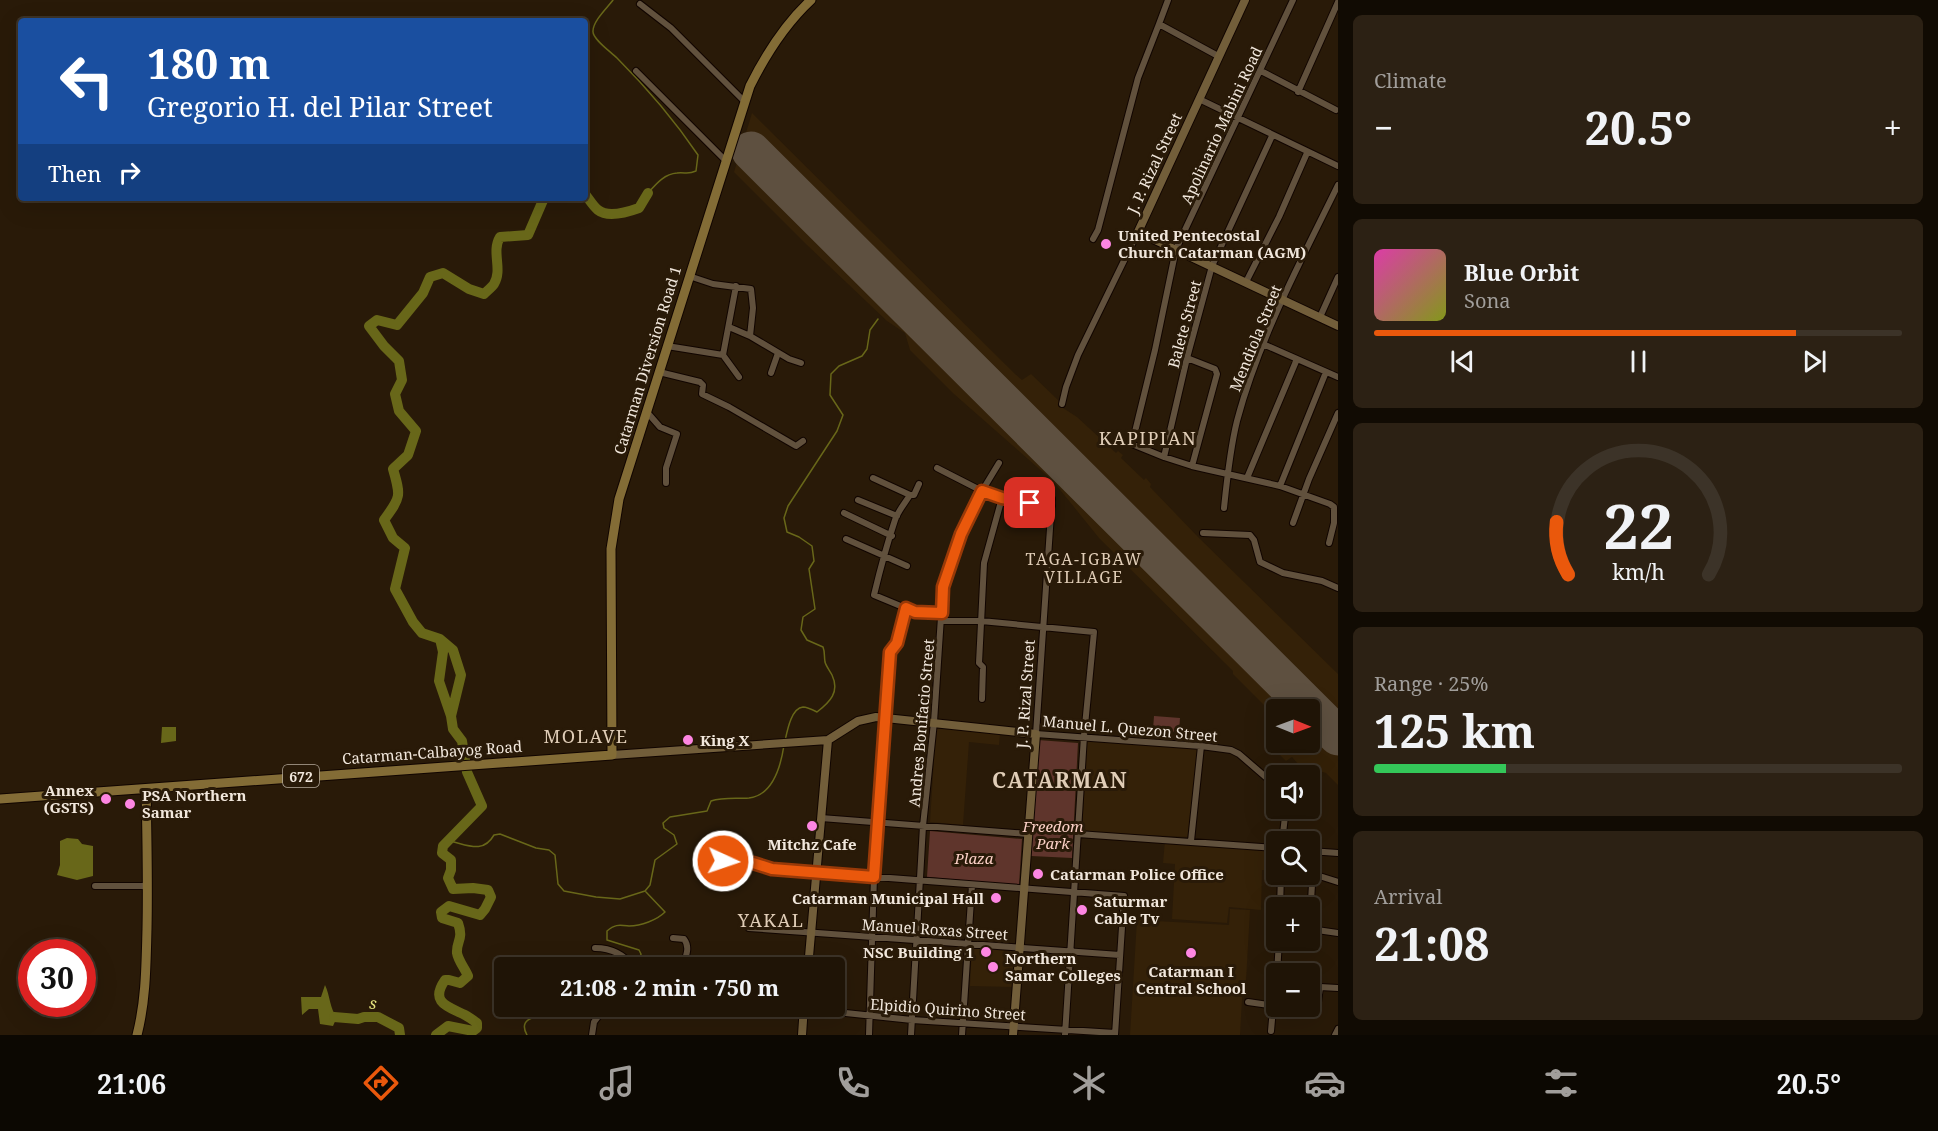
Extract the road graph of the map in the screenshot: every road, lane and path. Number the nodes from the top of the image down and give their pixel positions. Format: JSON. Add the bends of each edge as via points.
{"nodes":[{"id":1,"x":810,"y":0,"type":"edge"},
{"id":2,"x":1168,"y":0,"type":"edge"},
{"id":3,"x":1245,"y":0,"type":"edge"},
{"id":4,"x":1293,"y":0,"type":"edge"},
{"id":5,"x":1336,"y":1,"type":"edge"},
{"id":6,"x":640,"y":4,"type":"dead end"},
{"id":7,"x":1159,"y":24,"type":"junction"},
{"id":8,"x":1218,"y":56,"type":"junction"},
{"id":9,"x":636,"y":71,"type":"dead end"},
{"id":10,"x":1261,"y":71,"type":"junction"},
{"id":11,"x":1298,"y":92,"type":"junction"},
{"id":12,"x":1199,"y":99,"type":"junction"},
{"id":13,"x":745,"y":102,"type":"junction"},
{"id":14,"x":1337,"y":109,"type":"edge"},
{"id":15,"x":1237,"y":117,"type":"junction"},
{"id":16,"x":1272,"y":136,"type":"junction"},
{"id":17,"x":1307,"y":153,"type":"junction"},
{"id":18,"x":725,"y":160,"type":"junction"},
{"id":19,"x":1338,"y":166,"type":"edge"},
{"id":20,"x":1338,"y":184,"type":"edge"},
{"id":21,"x":1138,"y":232,"type":"junction"},
{"id":22,"x":1093,"y":239,"type":"dead end"},
{"id":23,"x":1176,"y":249,"type":"junction"},
{"id":24,"x":1212,"y":266,"type":"junction"},
{"id":25,"x":689,"y":276,"type":"junction"},
{"id":26,"x":1338,"y":277,"type":"edge"},
{"id":27,"x":1246,"y":282,"type":"junction"},
{"id":28,"x":736,"y":286,"type":"junction"},
{"id":29,"x":1282,"y":299,"type":"junction"},
{"id":30,"x":1320,"y":317,"type":"junction"},
{"id":31,"x":1338,"y":326,"type":"edge"},
{"id":32,"x":729,"y":327,"type":"junction"},
{"id":33,"x":750,"y":336,"type":"junction"},
{"id":34,"x":1263,"y":344,"type":"junction"},
{"id":35,"x":667,"y":346,"type":"junction"},
{"id":36,"x":778,"y":353,"type":"junction"},
{"id":37,"x":723,"y":355,"type":"junction"},
{"id":38,"x":1187,"y":358,"type":"junction"},
{"id":39,"x":1297,"y":359,"type":"junction"},
{"id":40,"x":801,"y":363,"type":"dead end"},
{"id":41,"x":659,"y":372,"type":"junction"},
{"id":42,"x":1326,"y":372,"type":"junction"},
{"id":43,"x":771,"y":373,"type":"dead end"},
{"id":44,"x":739,"y":377,"type":"dead end"},
{"id":45,"x":1338,"y":377,"type":"edge"},
{"id":46,"x":1062,"y":404,"type":"dead end"},
{"id":47,"x":646,"y":411,"type":"junction"},
{"id":48,"x":1338,"y":413,"type":"edge"},
{"id":49,"x":803,"y":441,"type":"dead end"},
{"id":50,"x":1164,"y":458,"type":"junction"},
{"id":51,"x":999,"y":463,"type":"dead end"},
{"id":52,"x":1192,"y":466,"type":"junction"},
{"id":53,"x":937,"y":468,"type":"dead end"},
{"id":54,"x":1228,"y":474,"type":"junction"},
{"id":55,"x":873,"y":478,"type":"dead end"},
{"id":56,"x":1247,"y":478,"type":"junction"},
{"id":57,"x":666,"y":483,"type":"dead end"},
{"id":58,"x":919,"y":484,"type":"dead end"},
{"id":59,"x":1280,"y":486,"type":"junction"},
{"id":60,"x":982,"y":491,"type":"junction"},
{"id":61,"x":1304,"y":493,"type":"junction"},
{"id":62,"x":910,"y":495,"type":"junction"},
{"id":63,"x":1002,"y":498,"type":"junction"},
{"id":64,"x":858,"y":500,"type":"dead end"},
{"id":65,"x":1224,"y":508,"type":"dead end"},
{"id":66,"x":1336,"y":508,"type":"edge"},
{"id":67,"x":844,"y":513,"type":"dead end"},
{"id":68,"x":897,"y":516,"type":"junction"},
{"id":69,"x":1293,"y":524,"type":"dead end"},
{"id":70,"x":1203,"y":533,"type":"dead end"},
{"id":71,"x":891,"y":536,"type":"junction"},
{"id":72,"x":846,"y":539,"type":"dead end"},
{"id":73,"x":1329,"y":543,"type":"dead end"},
{"id":74,"x":883,"y":557,"type":"junction"},
{"id":75,"x":907,"y":566,"type":"dead end"},
{"id":76,"x":1338,"y":588,"type":"edge"},
{"id":77,"x":906,"y":608,"type":"junction"},
{"id":78,"x":942,"y":613,"type":"junction"},
{"id":79,"x":942,"y":621,"type":"junction"},
{"id":80,"x":981,"y":621,"type":"junction"},
{"id":81,"x":1043,"y":628,"type":"junction"},
{"id":82,"x":982,"y":699,"type":"dead end"},
{"id":83,"x":885,"y":717,"type":"junction"},
{"id":84,"x":934,"y":722,"type":"junction"},
{"id":85,"x":1035,"y":734,"type":"junction"},
{"id":86,"x":1084,"y":736,"type":"junction"},
{"id":87,"x":828,"y":740,"type":"junction"},
{"id":88,"x":795,"y":742,"type":"joint"},
{"id":89,"x":1201,"y":746,"type":"junction"},
{"id":90,"x":612,"y":755,"type":"junction"},
{"id":91,"x":1266,"y":777,"type":"edge"},
{"id":92,"x":146,"y":789,"type":"junction"},
{"id":93,"x":0,"y":799,"type":"edge"},
{"id":94,"x":821,"y":818,"type":"junction"},
{"id":95,"x":878,"y":823,"type":"junction"},
{"id":96,"x":924,"y":826,"type":"junction"},
{"id":97,"x":1028,"y":834,"type":"junction"},
{"id":98,"x":1078,"y":834,"type":"junction"},
{"id":99,"x":1191,"y":841,"type":"junction"},
{"id":100,"x":1266,"y":847,"type":"edge"},
{"id":101,"x":1320,"y":852,"type":"edge"},
{"id":102,"x":1338,"y":853,"type":"edge"},
{"id":103,"x":723,"y":861,"type":"dead end"},
{"id":104,"x":816,"y":873,"type":"junction"},
{"id":105,"x":1320,"y":876,"type":"edge"},
{"id":106,"x":874,"y":877,"type":"junction"},
{"id":107,"x":920,"y":881,"type":"junction"},
{"id":108,"x":1338,"y":882,"type":"edge"},
{"id":109,"x":972,"y":885,"type":"junction"},
{"id":110,"x":95,"y":886,"type":"dead end"},
{"id":111,"x":148,"y":886,"type":"junction"},
{"id":112,"x":1024,"y":889,"type":"junction"},
{"id":113,"x":1075,"y":892,"type":"junction"},
{"id":114,"x":749,"y":928,"type":"dead end"},
{"id":115,"x":1320,"y":930,"type":"edge"},
{"id":116,"x":811,"y":933,"type":"junction"},
{"id":117,"x":1338,"y":933,"type":"edge"},
{"id":118,"x":873,"y":937,"type":"junction"},
{"id":119,"x":673,"y":938,"type":"dead end"},
{"id":120,"x":916,"y":940,"type":"junction"},
{"id":121,"x":968,"y":943,"type":"junction"},
{"id":122,"x":1020,"y":947,"type":"junction"},
{"id":123,"x":595,"y":948,"type":"dead end"},
{"id":124,"x":1071,"y":951,"type":"junction"},
{"id":125,"x":1120,"y":955,"type":"junction"},
{"id":126,"x":627,"y":957,"type":"edge"},
{"id":127,"x":686,"y":957,"type":"edge"},
{"id":128,"x":809,"y":957,"type":"edge"},
{"id":129,"x":1320,"y":987,"type":"edge"},
{"id":130,"x":1338,"y":988,"type":"edge"},
{"id":131,"x":1248,"y":1002,"type":"dead end"},
{"id":132,"x":1266,"y":1005,"type":"edge"},
{"id":133,"x":845,"y":1013,"type":"edge"},
{"id":134,"x":870,"y":1016,"type":"junction"},
{"id":135,"x":598,"y":1017,"type":"edge"},
{"id":136,"x":803,"y":1017,"type":"edge"},
{"id":137,"x":1273,"y":1017,"type":"edge"},
{"id":138,"x":912,"y":1020,"type":"junction"},
{"id":139,"x":963,"y":1023,"type":"junction"},
{"id":140,"x":1338,"y":1029,"type":"edge"},
{"id":141,"x":1014,"y":1030,"type":"edge"},
{"id":142,"x":1271,"y":1031,"type":"dead end"},
{"id":143,"x":1066,"y":1032,"type":"edge"},
{"id":144,"x":1115,"y":1034,"type":"edge"},
{"id":145,"x":137,"y":1035,"type":"edge"},
{"id":146,"x":592,"y":1035,"type":"edge"},
{"id":147,"x":802,"y":1035,"type":"edge"},
{"id":148,"x":869,"y":1035,"type":"edge"},
{"id":149,"x":911,"y":1035,"type":"edge"},
{"id":150,"x":962,"y":1035,"type":"edge"},
{"id":151,"x":1335,"y":1035,"type":"edge"}],
"edges":[{"from":1,"to":13,"type":"main road","name":"Catarman Diversion Road 1","via":[[766,54]]},
{"from":2,"to":7,"type":"street"},
{"from":3,"to":8,"type":"main road","name":"J. P. Rizal Street"},
{"from":4,"to":10,"type":"street","name":"Apolinario Mabini Road"},
{"from":5,"to":11,"type":"street"},
{"from":6,"to":13,"type":"street","via":[[672,28]]},
{"from":7,"to":8,"type":"street"},
{"from":7,"to":22,"type":"street","via":[[1138,78]]},
{"from":8,"to":12,"type":"main road","name":"J. P. Rizal Street"},
{"from":9,"to":18,"type":"street"},
{"from":10,"to":11,"type":"street"},
{"from":10,"to":15,"type":"street","name":"Apolinario Mabini Road"},
{"from":11,"to":14,"type":"street"},
{"from":12,"to":15,"type":"street"},
{"from":12,"to":21,"type":"main road","name":"J. P. Rizal Street"},
{"from":13,"to":18,"type":"main road","name":"Catarman Diversion Road 1"},
{"from":15,"to":16,"type":"street"},
{"from":15,"to":23,"type":"street","name":"Apolinario Mabini Road"},
{"from":16,"to":17,"type":"street"},
{"from":16,"to":24,"type":"street","name":"Balete Street"},
{"from":17,"to":19,"type":"street"},
{"from":17,"to":27,"type":"street"},
{"from":18,"to":25,"type":"main road","name":"Catarman Diversion Road 1"},
{"from":20,"to":29,"type":"street","name":"Mendiola Street"},
{"from":21,"to":23,"type":"main road"},
{"from":21,"to":46,"type":"street","name":"J. P. Rizal Street","via":[[1073,366]]},
{"from":23,"to":24,"type":"main road"},
{"from":23,"to":50,"type":"street","name":"Apolinario Mabini Road","via":[[1132,444]]},
{"from":24,"to":27,"type":"main road"},
{"from":24,"to":38,"type":"street","name":"Balete Street"},
{"from":25,"to":28,"type":"street"},
{"from":25,"to":35,"type":"main road","name":"Catarman Diversion Road 1"},
{"from":26,"to":30,"type":"street"},
{"from":27,"to":29,"type":"main road"},
{"from":28,"to":32,"type":"street"},
{"from":28,"to":33,"type":"street","via":[[751,289]]},
{"from":29,"to":30,"type":"main road"},
{"from":29,"to":34,"type":"street","name":"Mendiola Street"},
{"from":30,"to":31,"type":"main road"},
{"from":32,"to":33,"type":"street"},
{"from":32,"to":37,"type":"street"},
{"from":33,"to":36,"type":"street"},
{"from":34,"to":39,"type":"street"},
{"from":34,"to":54,"type":"street","name":"Mendiola Street","via":[[1236,424]]},
{"from":35,"to":37,"type":"street"},
{"from":35,"to":41,"type":"main road","name":"Catarman Diversion Road 1"},
{"from":36,"to":40,"type":"street"},
{"from":36,"to":43,"type":"street"},
{"from":37,"to":44,"type":"street"},
{"from":38,"to":50,"type":"street","name":"Balete Street"},
{"from":38,"to":52,"type":"street","via":[[1215,369],[1217,374]]},
{"from":39,"to":42,"type":"street"},
{"from":39,"to":56,"type":"street"},
{"from":41,"to":47,"type":"main road","name":"Catarman Diversion Road 1"},
{"from":41,"to":49,"type":"street","via":[[700,382],[702,394],[796,446]]},
{"from":42,"to":45,"type":"street"},
{"from":42,"to":59,"type":"street"},
{"from":47,"to":57,"type":"street","via":[[660,427],[676,434]]},
{"from":47,"to":90,"type":"main road","name":"Catarman Diversion Road 1","via":[[619,499],[611,549]]},
{"from":48,"to":61,"type":"street"},
{"from":50,"to":52,"type":"street","name":"Apolinario Mabini Road"},
{"from":51,"to":60,"type":"street","name":"Andres Bonifacio Street"},
{"from":52,"to":54,"type":"street","name":"Apolinario Mabini Road"},
{"from":53,"to":60,"type":"street"},
{"from":54,"to":56,"type":"street","name":"Apolinario Mabini Road"},
{"from":54,"to":65,"type":"street","name":"Mendiola Street"},
{"from":55,"to":62,"type":"street"},
{"from":56,"to":59,"type":"street","name":"Apolinario Mabini Road"},
{"from":58,"to":62,"type":"street","via":[[914,495]]},
{"from":59,"to":61,"type":"street","name":"Apolinario Mabini Road"},
{"from":60,"to":63,"type":"street"},
{"from":60,"to":78,"type":"street","name":"Andres Bonifacio Street","via":[[961,534],[943,587]]},
{"from":61,"to":66,"type":"street","name":"Apolinario Mabini Road"},
{"from":61,"to":69,"type":"street"},
{"from":62,"to":68,"type":"street"},
{"from":63,"to":80,"type":"street","via":[[984,563]]},
{"from":63,"to":81,"type":"street","name":"J. P. Rizal Street","via":[[1052,502]]},
{"from":64,"to":68,"type":"street"},
{"from":66,"to":73,"type":"street"},
{"from":67,"to":71,"type":"street"},
{"from":68,"to":71,"type":"street"},
{"from":70,"to":76,"type":"street","via":[[1250,534],[1260,562],[1283,573],[1322,580]]},
{"from":71,"to":74,"type":"street"},
{"from":72,"to":74,"type":"street"},
{"from":74,"to":75,"type":"street"},
{"from":74,"to":77,"type":"street","via":[[874,595]]},
{"from":77,"to":78,"type":"street"},
{"from":77,"to":83,"type":"street","via":[[897,643],[890,652]]},
{"from":78,"to":79,"type":"street","name":"Andres Bonifacio Street"},
{"from":79,"to":80,"type":"street"},
{"from":79,"to":84,"type":"street","name":"Andres Bonifacio Street"},
{"from":80,"to":81,"type":"street"},
{"from":80,"to":82,"type":"street"},
{"from":81,"to":85,"type":"street","name":"J. P. Rizal Street"},
{"from":81,"to":86,"type":"street","via":[[1094,632]]},
{"from":83,"to":84,"type":"main road","name":"Manuel L. Quezon Street","number":"672"},
{"from":83,"to":87,"type":"main road","name":"Manuel L. Quezon Street","number":"672","via":[[858,721]]},
{"from":83,"to":95,"type":"street"},
{"from":84,"to":85,"type":"main road","name":"Manuel L. Quezon Street","number":"672"},
{"from":84,"to":96,"type":"street","name":"Andres Bonifacio Street"},
{"from":85,"to":86,"type":"street","name":"Manuel L. Quezon Street","number":"672"},
{"from":85,"to":97,"type":"main road","name":"J. P. Rizal Street"},
{"from":86,"to":89,"type":"street","name":"Manuel L. Quezon Street","number":"672"},
{"from":86,"to":98,"type":"street"},
{"from":87,"to":88,"type":"main road","name":"Manuel L. Quezon Street","number":"672"},
{"from":87,"to":94,"type":"main road"},
{"from":88,"to":90,"type":"main road","name":"Catarman-Calbayog Road","number":"672"},
{"from":89,"to":91,"type":"street","name":"Manuel L. Quezon Street","number":"672","via":[[1231,750]]},
{"from":89,"to":99,"type":"street"},
{"from":90,"to":92,"type":"main road","name":"Catarman-Calbayog Road","number":"672"},
{"from":92,"to":93,"type":"main road","name":"Catarman-Calbayog Road","number":"672"},
{"from":92,"to":111,"type":"main road"},
{"from":94,"to":95,"type":"street"},
{"from":94,"to":104,"type":"main road"},
{"from":95,"to":96,"type":"street"},
{"from":95,"to":106,"type":"street"},
{"from":96,"to":97,"type":"street"},
{"from":96,"to":107,"type":"street","name":"Andres Bonifacio Street"},
{"from":97,"to":112,"type":"main road","name":"J. P. Rizal Street"},
{"from":98,"to":99,"type":"street"},
{"from":98,"to":113,"type":"street"},
{"from":99,"to":100,"type":"street"},
{"from":101,"to":102,"type":"street"},
{"from":103,"to":104,"type":"street"},
{"from":104,"to":106,"type":"street"},
{"from":104,"to":116,"type":"main road"},
{"from":105,"to":108,"type":"street"},
{"from":106,"to":107,"type":"street"},
{"from":106,"to":118,"type":"street"},
{"from":107,"to":109,"type":"street"},
{"from":107,"to":120,"type":"street","name":"Andres Bonifacio Street"},
{"from":109,"to":112,"type":"street"},
{"from":109,"to":121,"type":"street"},
{"from":110,"to":111,"type":"street"},
{"from":111,"to":145,"type":"main road","via":[[146,975]]},
{"from":112,"to":113,"type":"street"},
{"from":112,"to":122,"type":"main road","name":"J. P. Rizal Street"},
{"from":113,"to":124,"type":"street"},
{"from":113,"to":125,"type":"street","via":[[1124,896]]},
{"from":114,"to":116,"type":"street","name":"Manuel Roxas Street"},
{"from":115,"to":117,"type":"street"},
{"from":116,"to":118,"type":"street","name":"Manuel Roxas Street"},
{"from":116,"to":128,"type":"main road"},
{"from":118,"to":120,"type":"street","name":"Manuel Roxas Street"},
{"from":118,"to":134,"type":"street"},
{"from":119,"to":127,"type":"street","via":[[687,943]]},
{"from":120,"to":121,"type":"street","name":"Manuel Roxas Street"},
{"from":120,"to":138,"type":"street","name":"Andres Bonifacio Street"},
{"from":121,"to":122,"type":"street","name":"Manuel Roxas Street"},
{"from":121,"to":139,"type":"street"},
{"from":122,"to":124,"type":"street","name":"Manuel Roxas Street"},
{"from":122,"to":141,"type":"main road","name":"J. P. Rizal Street"},
{"from":123,"to":126,"type":"street"},
{"from":124,"to":125,"type":"street","name":"Manuel Roxas Street"},
{"from":124,"to":143,"type":"street"},
{"from":125,"to":144,"type":"street"},
{"from":129,"to":130,"type":"street"},
{"from":131,"to":132,"type":"street"},
{"from":133,"to":134,"type":"street","name":"Elpidio Quirino Street"},
{"from":134,"to":138,"type":"street","name":"Elpidio Quirino Street"},
{"from":134,"to":148,"type":"street"},
{"from":135,"to":146,"type":"street"},
{"from":136,"to":147,"type":"main road"},
{"from":137,"to":142,"type":"street"},
{"from":138,"to":139,"type":"street","name":"Elpidio Quirino Street"},
{"from":138,"to":149,"type":"street","name":"Andres Bonifacio Street"},
{"from":139,"to":141,"type":"street","name":"Elpidio Quirino Street"},
{"from":139,"to":150,"type":"street"},
{"from":140,"to":151,"type":"street"},
{"from":141,"to":143,"type":"street","name":"Elpidio Quirino Street"},
{"from":143,"to":144,"type":"street","name":"Elpidio Quirino Street"}]}
